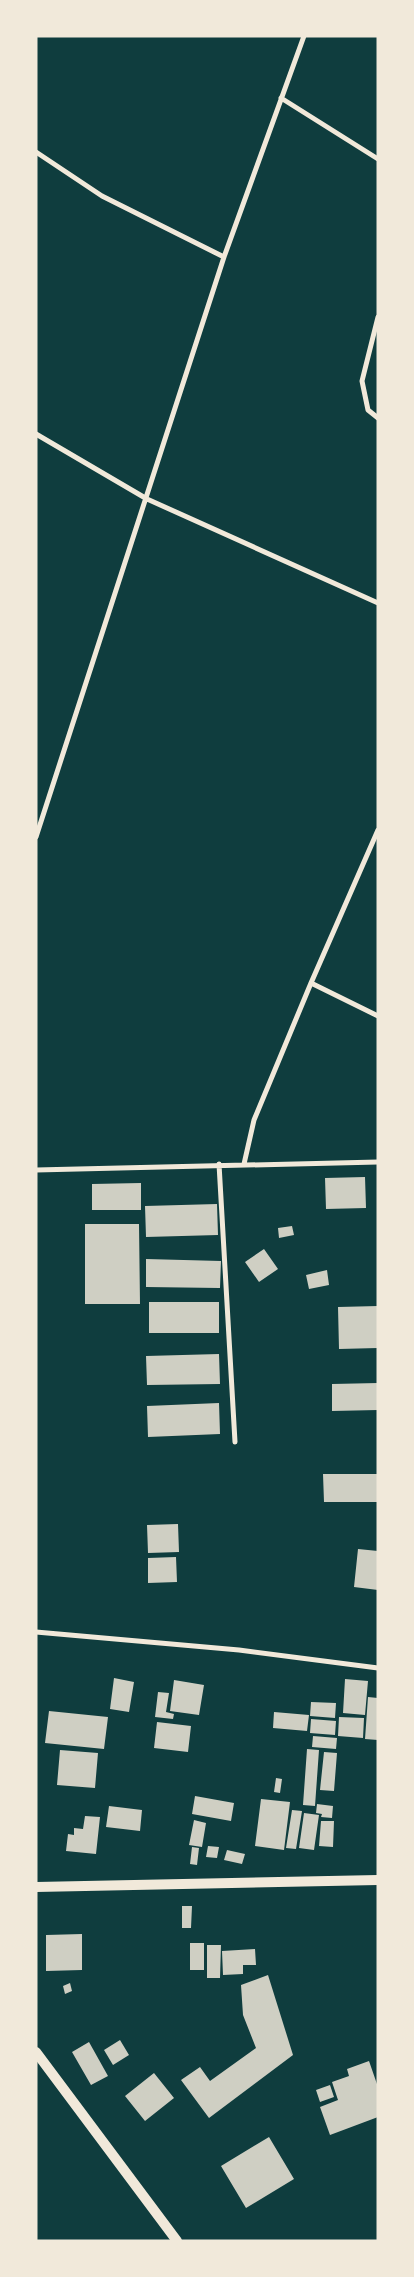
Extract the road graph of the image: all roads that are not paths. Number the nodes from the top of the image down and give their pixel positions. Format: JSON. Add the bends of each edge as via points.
{"nodes":[{"id":1,"x":304,"y":36,"type":"edge"},
{"id":2,"x":281,"y":98,"type":"junction"},
{"id":3,"x":36,"y":152,"type":"edge"},
{"id":4,"x":378,"y":159,"type":"edge"},
{"id":5,"x":224,"y":257,"type":"junction"},
{"id":6,"x":378,"y":317,"type":"edge"},
{"id":7,"x":378,"y":418,"type":"edge"},
{"id":8,"x":36,"y":434,"type":"edge"},
{"id":9,"x":147,"y":499,"type":"junction"},
{"id":10,"x":378,"y":603,"type":"edge"},
{"id":11,"x":378,"y":830,"type":"edge"},
{"id":12,"x":36,"y":837,"type":"edge"},
{"id":13,"x":311,"y":983,"type":"junction"},
{"id":14,"x":378,"y":1016,"type":"edge"},
{"id":15,"x":378,"y":1162,"type":"edge"},
{"id":16,"x":219,"y":1164,"type":"junction"},
{"id":17,"x":244,"y":1164,"type":"junction"},
{"id":18,"x":36,"y":1170,"type":"edge"},
{"id":19,"x":235,"y":1442,"type":"dead end"},
{"id":20,"x":36,"y":1632,"type":"edge"},
{"id":21,"x":378,"y":1668,"type":"edge"},
{"id":22,"x":378,"y":1880,"type":"edge"},
{"id":23,"x":36,"y":1887,"type":"edge"},
{"id":24,"x":36,"y":2052,"type":"edge"},
{"id":25,"x":177,"y":2241,"type":"edge"}],
"edges":[{"from":1,"to":2,"type":"street"},
{"from":2,"to":4,"type":"street"},
{"from":2,"to":5,"type":"street"},
{"from":3,"to":5,"type":"street","via":[[102,196]]},
{"from":5,"to":9,"type":"street"},
{"from":6,"to":7,"type":"street","via":[[362,380],[368,410]]},
{"from":8,"to":9,"type":"street"},
{"from":9,"to":10,"type":"street"},
{"from":9,"to":12,"type":"street"},
{"from":11,"to":13,"type":"street"},
{"from":13,"to":14,"type":"street"},
{"from":13,"to":17,"type":"street","via":[[254,1120]]},
{"from":15,"to":17,"type":"street"},
{"from":16,"to":17,"type":"street"},
{"from":16,"to":18,"type":"street"},
{"from":16,"to":19,"type":"street"},
{"from":20,"to":21,"type":"street","via":[[239,1650]]},
{"from":22,"to":23,"type":"main road"},
{"from":24,"to":25,"type":"main road"}]}
